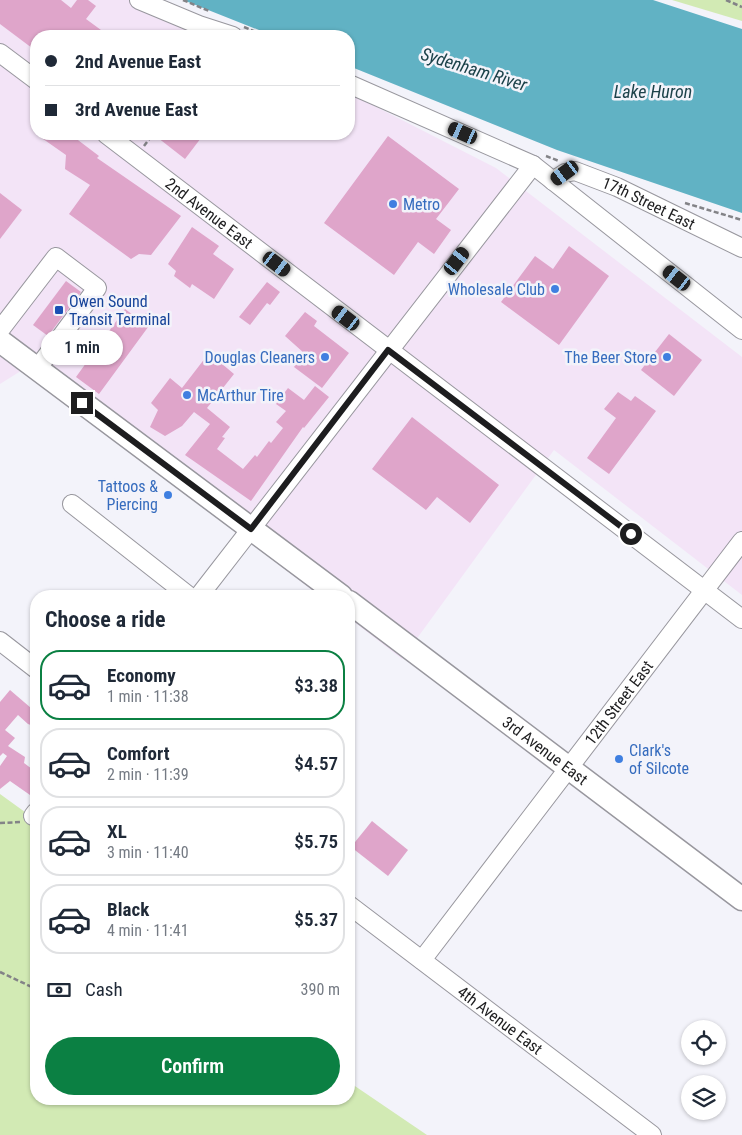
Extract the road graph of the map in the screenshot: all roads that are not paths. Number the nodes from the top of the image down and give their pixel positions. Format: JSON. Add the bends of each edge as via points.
{"nodes":[{"id":1,"x":139,"y":0,"type":"edge"},
{"id":2,"x":214,"y":30,"type":"edge"},
{"id":3,"x":0,"y":53,"type":"edge"},
{"id":4,"x":30,"y":76,"type":"edge"},
{"id":5,"x":355,"y":87,"type":"edge"},
{"id":6,"x":114,"y":140,"type":"edge"},
{"id":7,"x":533,"y":165,"type":"junction"},
{"id":8,"x":553,"y":181,"type":"junction"},
{"id":9,"x":742,"y":248,"type":"edge"},
{"id":10,"x":0,"y":330,"type":"edge"},
{"id":11,"x":742,"y":330,"type":"edge"},
{"id":12,"x":0,"y":341,"type":"edge"},
{"id":13,"x":388,"y":350,"type":"junction"},
{"id":14,"x":36,"y":369,"type":"junction"},
{"id":15,"x":72,"y":504,"type":"dead end"},
{"id":16,"x":251,"y":529,"type":"junction"},
{"id":17,"x":742,"y":541,"type":"edge"},
{"id":18,"x":181,"y":590,"type":"edge"},
{"id":19,"x":205,"y":590,"type":"edge"},
{"id":20,"x":333,"y":590,"type":"edge"},
{"id":21,"x":704,"y":590,"type":"junction"},
{"id":22,"x":355,"y":607,"type":"edge"},
{"id":23,"x":742,"y":619,"type":"edge"},
{"id":24,"x":0,"y":641,"type":"edge"},
{"id":25,"x":30,"y":664,"type":"edge"},
{"id":26,"x":568,"y":769,"type":"junction"},
{"id":27,"x":742,"y":899,"type":"edge"},
{"id":28,"x":355,"y":910,"type":"edge"},
{"id":29,"x":422,"y":960,"type":"junction"},
{"id":30,"x":652,"y":1135,"type":"edge"}],
"edges":[{"from":1,"to":2,"type":"street"},
{"from":3,"to":4,"type":"street"},
{"from":5,"to":7,"type":"street"},
{"from":6,"to":13,"type":"street","name":"2nd Avenue East"},
{"from":7,"to":8,"type":"street"},
{"from":7,"to":13,"type":"street"},
{"from":8,"to":9,"type":"street","name":"17th Street East","via":[[575,171],[617,187]]},
{"from":8,"to":11,"type":"street"},
{"from":10,"to":14,"type":"street","via":[[56,256],[96,288]]},
{"from":12,"to":14,"type":"main road"},
{"from":13,"to":16,"type":"street"},
{"from":13,"to":21,"type":"street","name":"2nd Avenue East"},
{"from":14,"to":16,"type":"main road"},
{"from":15,"to":18,"type":"street"},
{"from":16,"to":19,"type":"street"},
{"from":16,"to":20,"type":"main road"},
{"from":17,"to":21,"type":"street","name":"12th Street East"},
{"from":21,"to":23,"type":"street","name":"2nd Avenue East"},
{"from":21,"to":26,"type":"street","name":"12th Street East"},
{"from":22,"to":26,"type":"main road","name":"3rd Avenue East"},
{"from":24,"to":25,"type":"street"},
{"from":26,"to":27,"type":"main road","name":"3rd Avenue East"},
{"from":26,"to":29,"type":"street","name":"12th Street East"},
{"from":28,"to":29,"type":"street","name":"4th Avenue East"},
{"from":29,"to":30,"type":"street","name":"4th Avenue East"}]}
